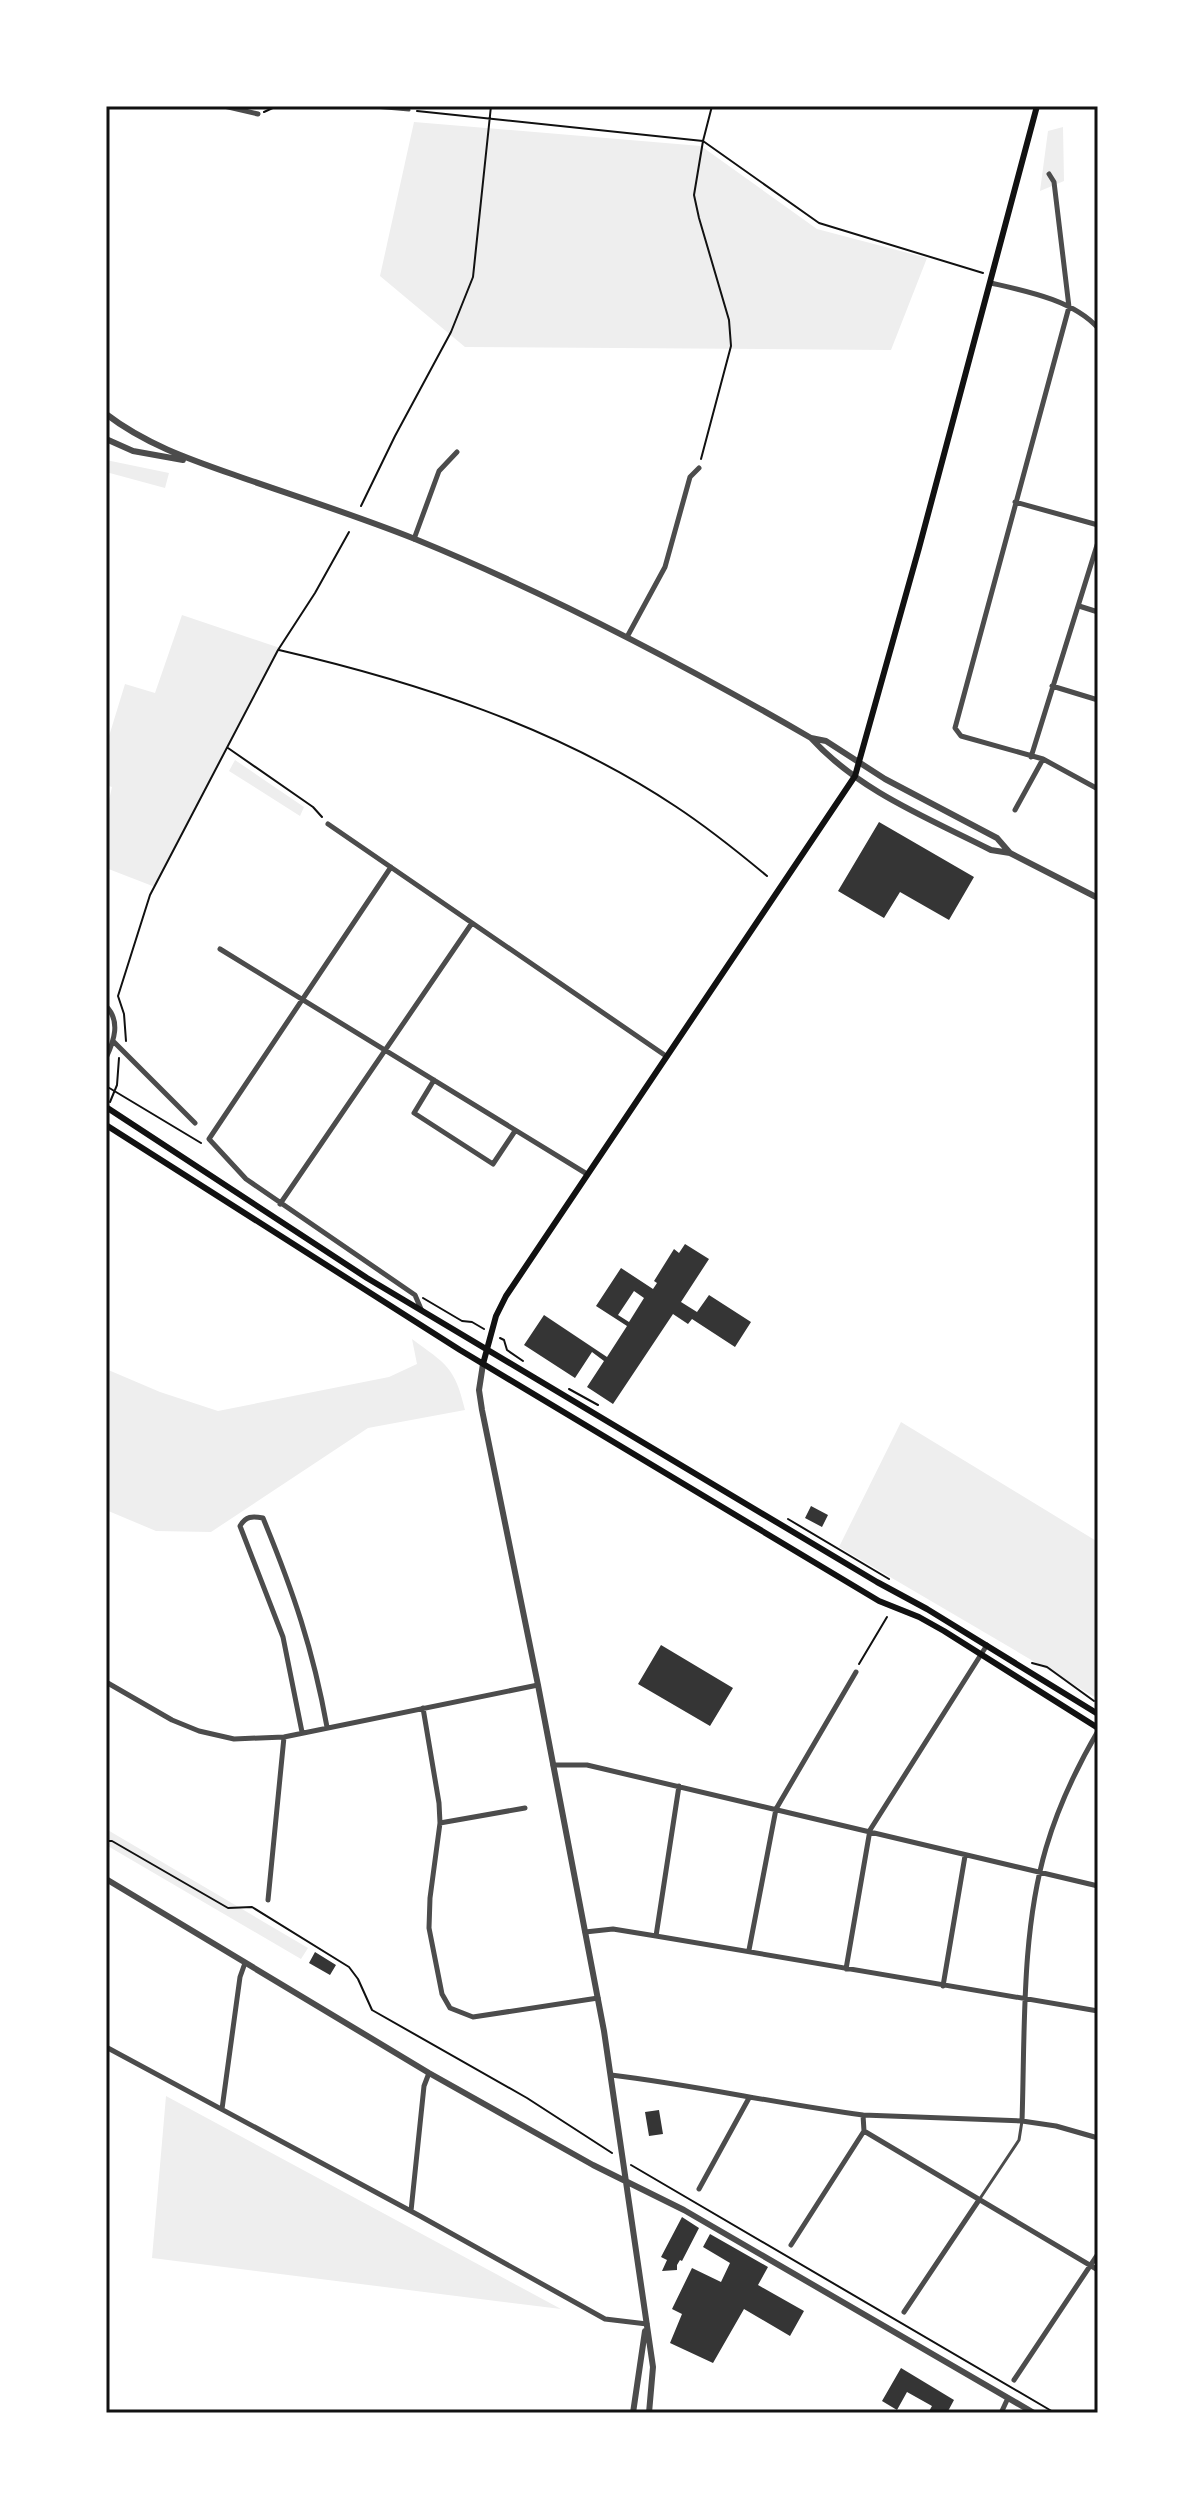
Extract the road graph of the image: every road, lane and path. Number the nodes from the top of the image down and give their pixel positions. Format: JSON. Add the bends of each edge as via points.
{"nodes":[{"id":1,"x":224,"y":106,"type":"edge"},
{"id":2,"x":277,"y":106,"type":"edge"},
{"id":3,"x":363,"y":106,"type":"edge"},
{"id":4,"x":491,"y":106,"type":"edge"},
{"id":5,"x":712,"y":106,"type":"edge"},
{"id":6,"x":1037,"y":106,"type":"edge"},
{"id":7,"x":409,"y":110,"type":"joint"},
{"id":8,"x":258,"y":114,"type":"joint"},
{"id":9,"x":490,"y":117,"type":"junction"},
{"id":10,"x":703,"y":141,"type":"junction"},
{"id":11,"x":1049,"y":174,"type":"dead end"},
{"id":12,"x":991,"y":280,"type":"junction"},
{"id":13,"x":1069,"y":307,"type":"junction"},
{"id":14,"x":1098,"y":328,"type":"edge"},
{"id":15,"x":106,"y":414,"type":"edge"},
{"id":16,"x":106,"y":439,"type":"edge"},
{"id":17,"x":457,"y":452,"type":"dead end"},
{"id":18,"x":190,"y":461,"type":"junction"},
{"id":19,"x":699,"y":468,"type":"joint"},
{"id":20,"x":1015,"y":502,"type":"junction"},
{"id":21,"x":361,"y":506,"type":"dead end"},
{"id":22,"x":1098,"y":525,"type":"edge"},
{"id":23,"x":349,"y":532,"type":"dead end"},
{"id":24,"x":414,"y":539,"type":"junction"},
{"id":25,"x":1098,"y":542,"type":"edge"},
{"id":26,"x":1079,"y":606,"type":"junction"},
{"id":27,"x":1098,"y":612,"type":"edge"},
{"id":28,"x":627,"y":637,"type":"junction"},
{"id":29,"x":278,"y":650,"type":"junction"},
{"id":30,"x":1052,"y":686,"type":"junction"},
{"id":31,"x":1098,"y":700,"type":"edge"},
{"id":32,"x":811,"y":738,"type":"junction"},
{"id":33,"x":227,"y":747,"type":"junction"},
{"id":34,"x":1031,"y":757,"type":"junction"},
{"id":35,"x":1043,"y":759,"type":"junction"},
{"id":36,"x":859,"y":762,"type":"junction"},
{"id":37,"x":855,"y":776,"type":"junction"},
{"id":38,"x":1098,"y":789,"type":"edge"},
{"id":39,"x":1015,"y":810,"type":"dead end"},
{"id":40,"x":328,"y":824,"type":"joint"},
{"id":41,"x":1010,"y":853,"type":"junction"},
{"id":42,"x":391,"y":867,"type":"junction"},
{"id":43,"x":767,"y":876,"type":"dead end"},
{"id":44,"x":1098,"y":898,"type":"edge"},
{"id":45,"x":472,"y":923,"type":"junction"},
{"id":46,"x":220,"y":949,"type":"dead end"},
{"id":47,"x":118,"y":996,"type":"dead end"},
{"id":48,"x":302,"y":1000,"type":"junction"},
{"id":49,"x":106,"y":1006,"type":"edge"},
{"id":50,"x":114,"y":1042,"type":"junction"},
{"id":51,"x":385,"y":1050,"type":"junction"},
{"id":52,"x":666,"y":1056,"type":"junction"},
{"id":53,"x":106,"y":1058,"type":"edge"},
{"id":54,"x":434,"y":1080,"type":"junction"},
{"id":55,"x":106,"y":1086,"type":"edge"},
{"id":56,"x":106,"y":1107,"type":"edge"},
{"id":57,"x":195,"y":1123,"type":"dead end"},
{"id":58,"x":106,"y":1125,"type":"edge"},
{"id":59,"x":515,"y":1131,"type":"junction"},
{"id":60,"x":209,"y":1139,"type":"junction"},
{"id":61,"x":587,"y":1174,"type":"junction"},
{"id":62,"x":280,"y":1204,"type":"junction"},
{"id":63,"x":415,"y":1295,"type":"junction"},
{"id":64,"x":421,"y":1310,"type":"junction"},
{"id":65,"x":472,"y":1322,"type":"dead end"},
{"id":66,"x":487,"y":1350,"type":"junction"},
{"id":67,"x":483,"y":1364,"type":"junction"},
{"id":68,"x":887,"y":1617,"type":"dead end"},
{"id":69,"x":987,"y":1645,"type":"junction"},
{"id":70,"x":981,"y":1654,"type":"junction"},
{"id":71,"x":856,"y":1672,"type":"joint"},
{"id":72,"x":106,"y":1682,"type":"edge"},
{"id":73,"x":538,"y":1685,"type":"junction"},
{"id":74,"x":423,"y":1708,"type":"junction"},
{"id":75,"x":1098,"y":1714,"type":"edge"},
{"id":76,"x":327,"y":1727,"type":"junction"},
{"id":77,"x":1098,"y":1729,"type":"edge"},
{"id":78,"x":302,"y":1732,"type":"junction"},
{"id":79,"x":284,"y":1737,"type":"junction"},
{"id":80,"x":553,"y":1765,"type":"junction"},
{"id":81,"x":679,"y":1786,"type":"junction"},
{"id":82,"x":525,"y":1808,"type":"dead end"},
{"id":83,"x":776,"y":1809,"type":"junction"},
{"id":84,"x":440,"y":1823,"type":"junction"},
{"id":85,"x":870,"y":1830,"type":"junction"},
{"id":86,"x":106,"y":1841,"type":"edge"},
{"id":87,"x":965,"y":1856,"type":"junction"},
{"id":88,"x":1040,"y":1871,"type":"junction"},
{"id":89,"x":106,"y":1879,"type":"edge"},
{"id":90,"x":1098,"y":1886,"type":"edge"},
{"id":91,"x":268,"y":1900,"type":"dead end"},
{"id":92,"x":585,"y":1932,"type":"junction"},
{"id":93,"x":656,"y":1936,"type":"junction"},
{"id":94,"x":749,"y":1951,"type":"junction"},
{"id":95,"x":245,"y":1963,"type":"junction"},
{"id":96,"x":846,"y":1969,"type":"junction"},
{"id":97,"x":943,"y":1986,"type":"junction"},
{"id":98,"x":598,"y":1998,"type":"junction"},
{"id":99,"x":1027,"y":2000,"type":"junction"},
{"id":100,"x":1098,"y":2011,"type":"edge"},
{"id":101,"x":106,"y":2047,"type":"edge"},
{"id":102,"x":429,"y":2073,"type":"junction"},
{"id":103,"x":611,"y":2075,"type":"junction"},
{"id":104,"x":749,"y":2098,"type":"junction"},
{"id":105,"x":222,"y":2109,"type":"junction"},
{"id":106,"x":863,"y":2115,"type":"junction"},
{"id":107,"x":1022,"y":2121,"type":"junction"},
{"id":108,"x":864,"y":2131,"type":"junction"},
{"id":109,"x":1098,"y":2138,"type":"edge"},
{"id":110,"x":623,"y":2160,"type":"junction"},
{"id":111,"x":626,"y":2183,"type":"junction"},
{"id":112,"x":699,"y":2189,"type":"dead end"},
{"id":113,"x":979,"y":2200,"type":"junction"},
{"id":114,"x":411,"y":2211,"type":"junction"},
{"id":115,"x":791,"y":2245,"type":"dead end"},
{"id":116,"x":1098,"y":2254,"type":"edge"},
{"id":117,"x":1091,"y":2265,"type":"junction"},
{"id":118,"x":1098,"y":2270,"type":"edge"},
{"id":119,"x":904,"y":2312,"type":"dead end"},
{"id":120,"x":647,"y":2324,"type":"junction"},
{"id":121,"x":1014,"y":2380,"type":"dead end"},
{"id":122,"x":1004,"y":2383,"type":"dead end"},
{"id":123,"x":1012,"y":2388,"type":"dead end"},
{"id":124,"x":1008,"y":2398,"type":"junction"},
{"id":125,"x":633,"y":2413,"type":"edge"},
{"id":126,"x":649,"y":2413,"type":"edge"},
{"id":127,"x":1001,"y":2413,"type":"edge"},
{"id":128,"x":1034,"y":2413,"type":"edge"},
{"id":129,"x":1055,"y":2413,"type":"edge"}],
"edges":[{"from":1,"to":8,"type":"street"},
{"from":2,"to":8,"type":"path"},
{"from":3,"to":7,"type":"street"},
{"from":4,"to":9,"type":"path"},
{"from":5,"to":10,"type":"path"},
{"from":6,"to":12,"type":"main road"},
{"from":7,"to":9,"type":"path"},
{"from":9,"to":10,"type":"path"},
{"from":9,"to":21,"type":"path","via":[[473,277],[451,332]]},
{"from":10,"to":12,"type":"path","via":[[819,223]]},
{"from":10,"to":19,"type":"path","via":[[694,195],[729,320],[731,346]]},
{"from":11,"to":13,"type":"street"},
{"from":12,"to":13,"type":"street"},
{"from":12,"to":36,"type":"main road"},
{"from":13,"to":14,"type":"street"},
{"from":13,"to":20,"type":"street"},
{"from":15,"to":18,"type":"street"},
{"from":16,"to":18,"type":"street","via":[[133,451]]},
{"from":17,"to":24,"type":"street","via":[[439,471]]},
{"from":18,"to":24,"type":"street"},
{"from":19,"to":28,"type":"street","via":[[690,477],[665,567]]},
{"from":20,"to":22,"type":"street"},
{"from":20,"to":34,"type":"street","via":[[955,728],[961,736]]},
{"from":23,"to":29,"type":"path"},
{"from":24,"to":28,"type":"street"},
{"from":25,"to":26,"type":"street"},
{"from":26,"to":27,"type":"street"},
{"from":26,"to":30,"type":"street"},
{"from":28,"to":32,"type":"street"},
{"from":29,"to":33,"type":"path"},
{"from":29,"to":43,"type":"path","via":[[420,686],[502,716],[674,805]]},
{"from":30,"to":31,"type":"street"},
{"from":30,"to":34,"type":"street"},
{"from":32,"to":36,"type":"street","via":[[826,741]]},
{"from":32,"to":37,"type":"street"},
{"from":33,"to":40,"type":"path","via":[[313,807]]},
{"from":33,"to":47,"type":"path","via":[[150,895]]},
{"from":34,"to":35,"type":"street"},
{"from":35,"to":38,"type":"street"},
{"from":35,"to":39,"type":"street"},
{"from":36,"to":37,"type":"main road"},
{"from":36,"to":41,"type":"street","via":[[997,838]]},
{"from":37,"to":41,"type":"street","via":[[991,850]]},
{"from":37,"to":52,"type":"main road"},
{"from":40,"to":42,"type":"street"},
{"from":41,"to":44,"type":"street"},
{"from":42,"to":45,"type":"street"},
{"from":42,"to":48,"type":"street"},
{"from":45,"to":51,"type":"street"},
{"from":45,"to":52,"type":"street"},
{"from":46,"to":48,"type":"street"},
{"from":48,"to":51,"type":"street"},
{"from":48,"to":60,"type":"street"},
{"from":49,"to":50,"type":"street","via":[[113,1015]]},
{"from":50,"to":53,"type":"street"},
{"from":50,"to":57,"type":"street"},
{"from":51,"to":54,"type":"street"},
{"from":51,"to":62,"type":"street"},
{"from":52,"to":61,"type":"main road"},
{"from":54,"to":59,"type":"street"},
{"from":54,"to":59,"type":"street","via":[[414,1113],[493,1164]]},
{"from":55,"to":60,"type":"path","via":[[197,1142]]},
{"from":56,"to":64,"type":"main road"},
{"from":58,"to":67,"type":"main road"},
{"from":59,"to":61,"type":"street"},
{"from":60,"to":62,"type":"street","via":[[246,1179]]},
{"from":61,"to":66,"type":"main road","via":[[506,1296]]},
{"from":62,"to":63,"type":"street"},
{"from":63,"to":64,"type":"street"},
{"from":63,"to":65,"type":"path"},
{"from":64,"to":66,"type":"main road"},
{"from":66,"to":67,"type":"main road"},
{"from":66,"to":69,"type":"main road"},
{"from":67,"to":70,"type":"main road","via":[[879,1601],[919,1617]]},
{"from":67,"to":73,"type":"street","via":[[482,1410]]},
{"from":68,"to":71,"type":"path"},
{"from":69,"to":70,"type":"street"},
{"from":69,"to":75,"type":"main road"},
{"from":70,"to":77,"type":"main road"},
{"from":70,"to":85,"type":"street"},
{"from":71,"to":83,"type":"street"},
{"from":72,"to":79,"type":"street","via":[[199,1731],[234,1739]]},
{"from":73,"to":74,"type":"street"},
{"from":73,"to":80,"type":"street"},
{"from":74,"to":76,"type":"street"},
{"from":74,"to":84,"type":"street"},
{"from":76,"to":78,"type":"street"},
{"from":76,"to":78,"type":"street","via":[[294,1592],[263,1518],[253,1516],[240,1526],[283,1637]]},
{"from":77,"to":88,"type":"street","via":[[1068,1788]]},
{"from":78,"to":79,"type":"street"},
{"from":79,"to":91,"type":"street"},
{"from":80,"to":81,"type":"street","via":[[587,1765]]},
{"from":80,"to":92,"type":"street"},
{"from":81,"to":83,"type":"street"},
{"from":81,"to":93,"type":"street"},
{"from":82,"to":84,"type":"street"},
{"from":83,"to":85,"type":"street"},
{"from":83,"to":94,"type":"street"},
{"from":84,"to":98,"type":"street","via":[[429,1928],[442,1994],[450,2008],[473,2017]]},
{"from":85,"to":87,"type":"street"},
{"from":85,"to":96,"type":"street"},
{"from":86,"to":110,"type":"path","via":[[228,1908],[252,1907],[321,1949],[349,1967],[372,2010]]},
{"from":87,"to":88,"type":"street"},
{"from":87,"to":97,"type":"street"},
{"from":88,"to":90,"type":"street"},
{"from":88,"to":99,"type":"street"},
{"from":89,"to":95,"type":"street"},
{"from":92,"to":93,"type":"street","via":[[613,1929]]},
{"from":92,"to":98,"type":"street"},
{"from":93,"to":94,"type":"street"},
{"from":94,"to":96,"type":"street"},
{"from":95,"to":102,"type":"street"},
{"from":95,"to":105,"type":"street"},
{"from":96,"to":97,"type":"street"},
{"from":97,"to":99,"type":"street"},
{"from":98,"to":103,"type":"street"},
{"from":99,"to":100,"type":"street"},
{"from":99,"to":107,"type":"street"},
{"from":101,"to":105,"type":"street"},
{"from":102,"to":111,"type":"street"},
{"from":102,"to":114,"type":"street"},
{"from":103,"to":104,"type":"street"},
{"from":103,"to":110,"type":"street"},
{"from":104,"to":106,"type":"street"},
{"from":104,"to":112,"type":"street"},
{"from":105,"to":114,"type":"street"},
{"from":106,"to":107,"type":"street"},
{"from":106,"to":108,"type":"street"},
{"from":107,"to":109,"type":"street"},
{"from":107,"to":113,"type":"street","via":[[1019,2140]]},
{"from":108,"to":113,"type":"street"},
{"from":108,"to":115,"type":"street"},
{"from":110,"to":111,"type":"street"},
{"from":110,"to":122,"type":"path"},
{"from":111,"to":120,"type":"street"},
{"from":111,"to":124,"type":"street","via":[[684,2210]]},
{"from":113,"to":117,"type":"street"},
{"from":113,"to":119,"type":"street"},
{"from":114,"to":120,"type":"street","via":[[605,2319]]},
{"from":116,"to":117,"type":"street"},
{"from":117,"to":118,"type":"street"},
{"from":117,"to":121,"type":"street"},
{"from":120,"to":125,"type":"street"},
{"from":120,"to":126,"type":"street","via":[[653,2367]]},
{"from":123,"to":129,"type":"path"},
{"from":124,"to":127,"type":"street"},
{"from":124,"to":128,"type":"street"}]}
